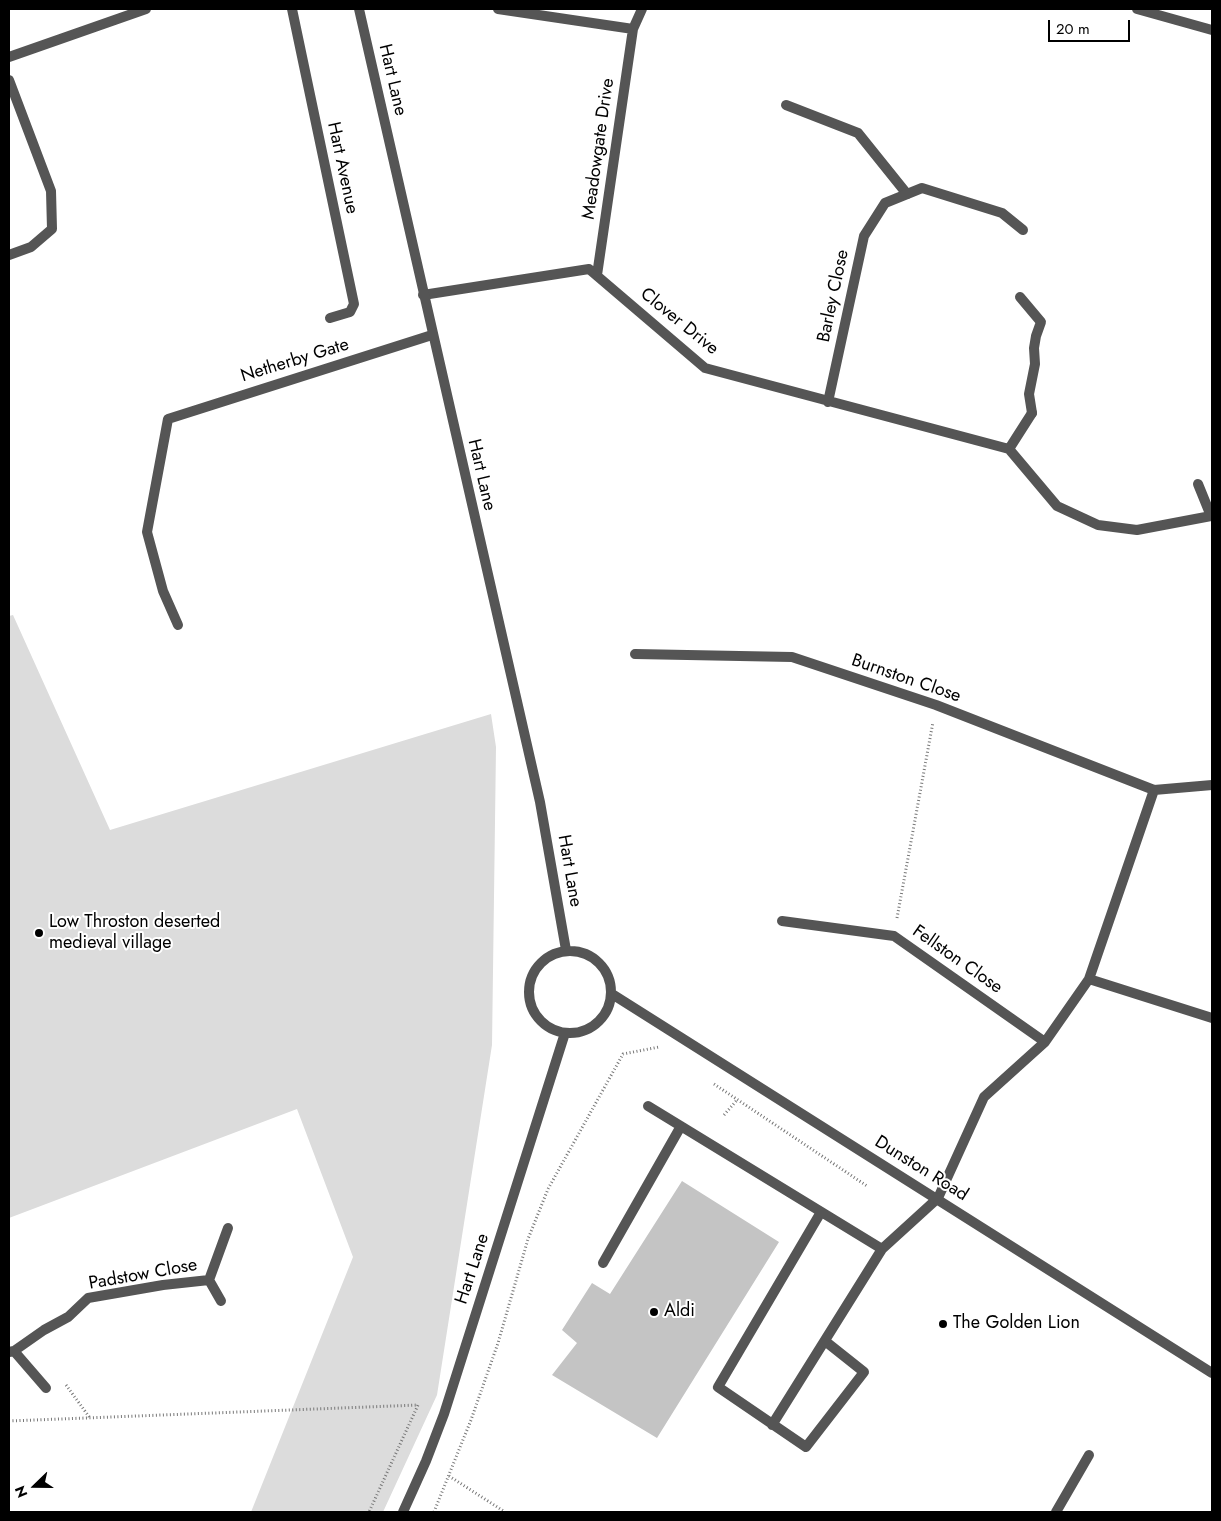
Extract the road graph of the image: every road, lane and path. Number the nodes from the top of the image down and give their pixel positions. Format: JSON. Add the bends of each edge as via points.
{"nodes":[{"id":1,"x":146,"y":9,"type":"edge"},
{"id":2,"x":292,"y":9,"type":"edge"},
{"id":3,"x":359,"y":9,"type":"edge"},
{"id":4,"x":498,"y":9,"type":"edge"},
{"id":5,"x":642,"y":9,"type":"edge"},
{"id":6,"x":1137,"y":9,"type":"edge"},
{"id":7,"x":510,"y":10,"type":"edge"},
{"id":8,"x":633,"y":28,"type":"junction"},
{"id":9,"x":1212,"y":30,"type":"edge"},
{"id":10,"x":9,"y":57,"type":"edge"},
{"id":11,"x":9,"y":80,"type":"edge"},
{"id":12,"x":786,"y":105,"type":"dead end"},
{"id":13,"x":907,"y":194,"type":"junction"},
{"id":14,"x":1022,"y":230,"type":"dead end"},
{"id":15,"x":9,"y":255,"type":"edge"},
{"id":16,"x":597,"y":275,"type":"junction"},
{"id":17,"x":423,"y":295,"type":"junction"},
{"id":18,"x":1020,"y":298,"type":"dead end"},
{"id":19,"x":330,"y":318,"type":"dead end"},
{"id":20,"x":432,"y":335,"type":"junction"},
{"id":21,"x":828,"y":402,"type":"junction"},
{"id":22,"x":1009,"y":449,"type":"junction"},
{"id":23,"x":1198,"y":484,"type":"dead end"},
{"id":24,"x":178,"y":625,"type":"dead end"},
{"id":25,"x":636,"y":654,"type":"dead end"},
{"id":26,"x":936,"y":705,"type":"junction"},
{"id":27,"x":1212,"y":785,"type":"edge"},
{"id":28,"x":1154,"y":790,"type":"junction"},
{"id":29,"x":782,"y":921,"type":"dead end"},
{"id":30,"x":894,"y":936,"type":"junction"},
{"id":31,"x":566,"y":950,"type":"junction"},
{"id":32,"x":1088,"y":979,"type":"junction"},
{"id":33,"x":612,"y":994,"type":"junction"},
{"id":34,"x":1212,"y":1018,"type":"edge"},
{"id":35,"x":565,"y":1033,"type":"junction"},
{"id":36,"x":1045,"y":1042,"type":"junction"},
{"id":37,"x":667,"y":1052,"type":"dead end"},
{"id":38,"x":706,"y":1078,"type":"dead end"},
{"id":39,"x":737,"y":1100,"type":"junction"},
{"id":40,"x":648,"y":1106,"type":"dead end"},
{"id":41,"x":724,"y":1115,"type":"dead end"},
{"id":42,"x":681,"y":1126,"type":"junction"},
{"id":43,"x":867,"y":1186,"type":"dead end"},
{"id":44,"x":938,"y":1198,"type":"junction"},
{"id":45,"x":821,"y":1212,"type":"junction"},
{"id":46,"x":228,"y":1228,"type":"dead end"},
{"id":47,"x":882,"y":1249,"type":"junction"},
{"id":48,"x":603,"y":1263,"type":"dead end"},
{"id":49,"x":209,"y":1280,"type":"junction"},
{"id":50,"x":221,"y":1301,"type":"dead end"},
{"id":51,"x":824,"y":1340,"type":"junction"},
{"id":52,"x":11,"y":1352,"type":"edge"},
{"id":53,"x":1212,"y":1373,"type":"edge"},
{"id":54,"x":46,"y":1388,"type":"dead end"},
{"id":55,"x":9,"y":1421,"type":"edge"},
{"id":56,"x":772,"y":1425,"type":"junction"},
{"id":57,"x":1089,"y":1455,"type":"dead end"},
{"id":58,"x":449,"y":1476,"type":"junction"},
{"id":59,"x":369,"y":1512,"type":"edge"},
{"id":60,"x":403,"y":1512,"type":"edge"},
{"id":61,"x":434,"y":1512,"type":"edge"},
{"id":62,"x":505,"y":1512,"type":"edge"},
{"id":63,"x":1056,"y":1512,"type":"edge"}],
"edges":[{"from":1,"to":10,"type":"street"},
{"from":2,"to":19,"type":"street","name":"Hart Avenue","via":[[354,304],[350,312]]},
{"from":3,"to":17,"type":"street","name":"Hart Lane"},
{"from":4,"to":7,"type":"street"},
{"from":5,"to":8,"type":"street","name":"Meadowgate Drive"},
{"from":6,"to":9,"type":"street"},
{"from":7,"to":8,"type":"street"},
{"from":8,"to":16,"type":"street","name":"Meadowgate Drive"},
{"from":11,"to":15,"type":"street","via":[[51,190],[52,229],[31,247]]},
{"from":12,"to":13,"type":"street","via":[[858,133]]},
{"from":13,"to":14,"type":"street","via":[[922,188],[1002,213]]},
{"from":13,"to":21,"type":"street","name":"Barley Close","via":[[886,203],[864,236]]},
{"from":16,"to":17,"type":"street","via":[[589,269]]},
{"from":16,"to":21,"type":"street","name":"Clover Drive","via":[[705,368]]},
{"from":17,"to":20,"type":"street","name":"Hart Lane"},
{"from":18,"to":22,"type":"street","via":[[1041,322],[1036,336],[1029,394],[1032,412]]},
{"from":20,"to":24,"type":"street","name":"Netherby Gate","via":[[168,418],[147,532],[163,591]]},
{"from":20,"to":31,"type":"street","name":"Hart Lane","via":[[540,802]]},
{"from":21,"to":22,"type":"street","name":"Clover Drive"},
{"from":22,"to":23,"type":"street","via":[[1057,506],[1098,525],[1137,530],[1211,516]]},
{"from":25,"to":26,"type":"street","name":"Burnston Close","via":[[792,657]]},
{"from":26,"to":28,"type":"street","name":"Burnston Close"},
{"from":26,"to":30,"type":"path"},
{"from":27,"to":28,"type":"street","name":"Burnston Close"},
{"from":28,"to":32,"type":"street"},
{"from":29,"to":30,"type":"street","name":"Fellston Close"},
{"from":30,"to":36,"type":"street","name":"Fellston Close"},
{"from":31,"to":33,"type":"street","via":[[587,954],[603,966],[609,975]]},
{"from":31,"to":35,"type":"street","via":[[541,962],[532,975],[529,988],[530,1004],[538,1018],[550,1028]]},
{"from":32,"to":34,"type":"street"},
{"from":32,"to":36,"type":"street"},
{"from":33,"to":35,"type":"street","via":[[609,1008],[593,1026]]},
{"from":33,"to":44,"type":"street","name":"Dunston Road"},
{"from":35,"to":60,"type":"street","name":"Hart Lane","via":[[444,1414]]},
{"from":36,"to":44,"type":"street","via":[[984,1097]]},
{"from":37,"to":58,"type":"path","via":[[660,1047],[623,1054],[548,1188],[528,1239],[495,1351]]},
{"from":38,"to":39,"type":"path"},
{"from":39,"to":41,"type":"path"},
{"from":39,"to":43,"type":"path"},
{"from":40,"to":42,"type":"street"},
{"from":42,"to":45,"type":"street"},
{"from":42,"to":48,"type":"street"},
{"from":44,"to":47,"type":"street"},
{"from":44,"to":53,"type":"street","name":"Dunston Road"},
{"from":45,"to":47,"type":"street"},
{"from":45,"to":56,"type":"street","via":[[718,1387]]},
{"from":46,"to":49,"type":"street"},
{"from":47,"to":51,"type":"street"},
{"from":49,"to":50,"type":"street"},
{"from":49,"to":52,"type":"street","name":"Padstow Close","via":[[88,1298],[68,1317]]},
{"from":51,"to":56,"type":"street"},
{"from":51,"to":56,"type":"street","via":[[864,1372],[806,1447]]},
{"from":52,"to":54,"type":"street"},
{"from":55,"to":59,"type":"path","via":[[418,1405]]},
{"from":57,"to":63,"type":"street"},
{"from":58,"to":61,"type":"path"},
{"from":58,"to":62,"type":"path"}]}
